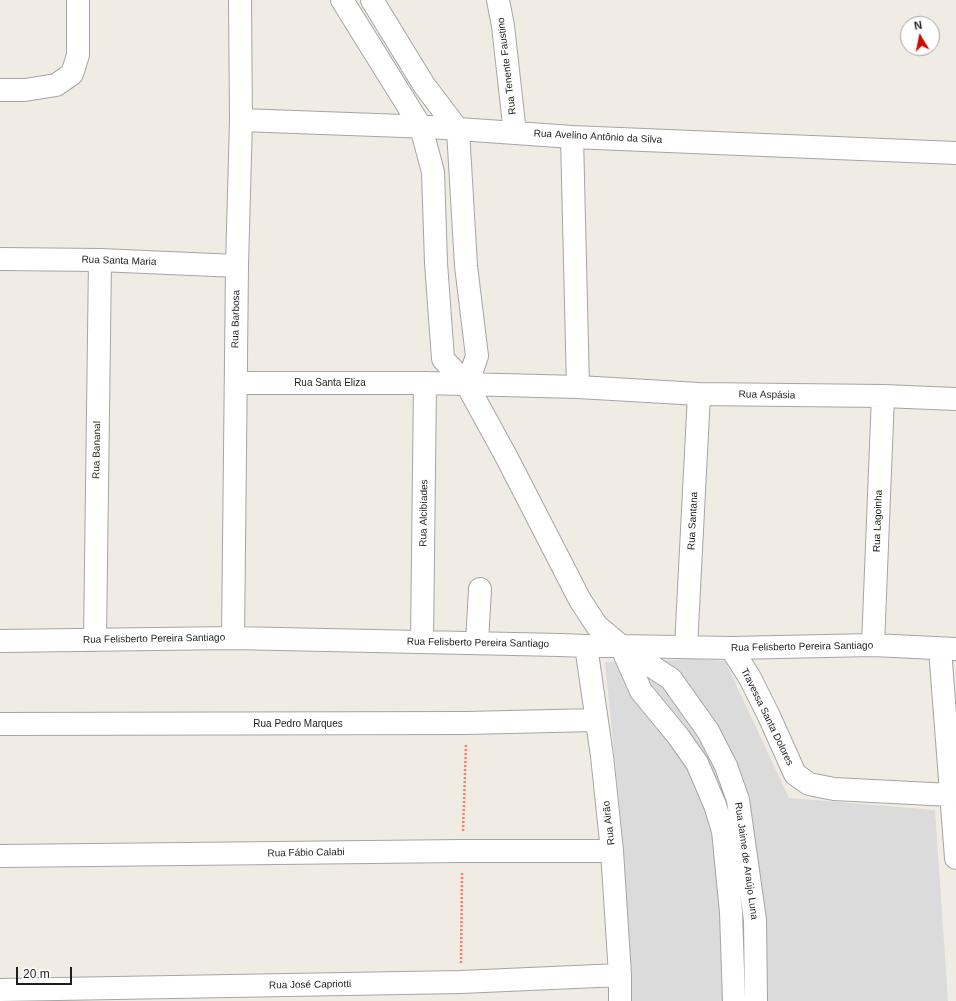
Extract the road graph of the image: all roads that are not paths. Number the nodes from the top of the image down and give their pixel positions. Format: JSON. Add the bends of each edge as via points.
{"nodes":[{"id":1,"x":78,"y":0,"type":"edge"},
{"id":2,"x":240,"y":0,"type":"edge"},
{"id":3,"x":342,"y":0,"type":"edge"},
{"id":4,"x":372,"y":0,"type":"edge"},
{"id":5,"x":498,"y":0,"type":"edge"},
{"id":6,"x":0,"y":90,"type":"edge"},
{"id":7,"x":241,"y":120,"type":"junction"},
{"id":8,"x":422,"y":127,"type":"junction"},
{"id":9,"x":458,"y":130,"type":"junction"},
{"id":10,"x":515,"y":133,"type":"junction"},
{"id":11,"x":572,"y":137,"type":"junction"},
{"id":12,"x":956,"y":153,"type":"edge"},
{"id":13,"x":0,"y":259,"type":"edge"},
{"id":14,"x":100,"y":260,"type":"junction"},
{"id":15,"x":237,"y":266,"type":"junction"},
{"id":16,"x":236,"y":383,"type":"junction"},
{"id":17,"x":425,"y":383,"type":"junction"},
{"id":18,"x":467,"y":385,"type":"junction"},
{"id":19,"x":578,"y":387,"type":"junction"},
{"id":20,"x":699,"y":394,"type":"junction"},
{"id":21,"x":883,"y":396,"type":"junction"},
{"id":22,"x":956,"y":399,"type":"edge"},
{"id":23,"x":480,"y":589,"type":"dead end"},
{"id":24,"x":233,"y":638,"type":"junction"},
{"id":25,"x":95,"y":640,"type":"junction"},
{"id":26,"x":0,"y":641,"type":"edge"},
{"id":27,"x":422,"y":642,"type":"junction"},
{"id":28,"x":477,"y":643,"type":"junction"},
{"id":29,"x":873,"y":645,"type":"junction"},
{"id":30,"x":586,"y":646,"type":"junction"},
{"id":31,"x":621,"y":646,"type":"junction"},
{"id":32,"x":686,"y":647,"type":"junction"},
{"id":33,"x":731,"y":648,"type":"junction"},
{"id":34,"x":948,"y":649,"type":"edge"},
{"id":35,"x":596,"y":720,"type":"junction"},
{"id":36,"x":0,"y":724,"type":"edge"},
{"id":37,"x":951,"y":795,"type":"junction"},
{"id":38,"x":612,"y":851,"type":"junction"},
{"id":39,"x":0,"y":856,"type":"edge"},
{"id":40,"x":956,"y":858,"type":"edge"},
{"id":41,"x":620,"y":975,"type":"junction"},
{"id":42,"x":0,"y":990,"type":"edge"},
{"id":43,"x":620,"y":1001,"type":"edge"},
{"id":44,"x":734,"y":1001,"type":"edge"},
{"id":45,"x":756,"y":1001,"type":"edge"}],
"edges":[{"from":1,"to":6,"type":"street","via":[[78,55],[72,74],[56,85],[25,90]]},
{"from":2,"to":7,"type":"street","name":"Rua Barbosa"},
{"from":3,"to":8,"type":"street"},
{"from":4,"to":9,"type":"street","via":[[424,85]]},
{"from":5,"to":10,"type":"street","name":"Rua Tenente Faustino"},
{"from":7,"to":8,"type":"street","name":"Rua Avelino Antônio da Silva"},
{"from":7,"to":15,"type":"street","name":"Rua Barbosa"},
{"from":8,"to":9,"type":"street","name":"Rua Avelino Antônio da Silva"},
{"from":8,"to":18,"type":"street","via":[[433,172],[443,359]]},
{"from":9,"to":10,"type":"street","name":"Rua Avelino Antônio da Silva"},
{"from":9,"to":18,"type":"street","via":[[466,266],[476,356]]},
{"from":10,"to":11,"type":"street","name":"Rua Avelino Antônio da Silva"},
{"from":11,"to":12,"type":"street","name":"Rua Avelino Antônio da Silva"},
{"from":11,"to":19,"type":"street"},
{"from":13,"to":14,"type":"street","name":"Rua Santa Maria"},
{"from":14,"to":15,"type":"street","name":"Rua Santa Maria"},
{"from":14,"to":25,"type":"street","name":"Rua Bananal"},
{"from":15,"to":16,"type":"street","name":"Rua Barbosa"},
{"from":16,"to":17,"type":"street","name":"Rua Santa Eliza"},
{"from":16,"to":24,"type":"street","name":"Rua Barbosa"},
{"from":17,"to":18,"type":"street","name":"Rua Santa Eliza"},
{"from":17,"to":27,"type":"street","name":"Rua Alcibíades"},
{"from":18,"to":19,"type":"street","name":"Rua Aspásia"},
{"from":18,"to":31,"type":"street","via":[[580,600],[597,626]]},
{"from":19,"to":20,"type":"street","name":"Rua Aspásia"},
{"from":20,"to":21,"type":"street","name":"Rua Aspásia"},
{"from":20,"to":32,"type":"street","name":"Rua Santana"},
{"from":21,"to":22,"type":"street","name":"Rua Aspásia"},
{"from":21,"to":29,"type":"street","name":"Rua Lagoinha"},
{"from":23,"to":28,"type":"street"},
{"from":24,"to":25,"type":"street","name":"Rua Felisberto Pereira Santiago"},
{"from":24,"to":27,"type":"street","name":"Rua Felisberto Pereira Santiago"},
{"from":25,"to":26,"type":"street","name":"Rua Felisberto Pereira Santiago"},
{"from":27,"to":28,"type":"street","name":"Rua Felisberto Pereira Santiago"},
{"from":28,"to":30,"type":"street","name":"Rua Felisberto Pereira Santiago"},
{"from":29,"to":33,"type":"street","name":"Rua Felisberto Pereira Santiago"},
{"from":29,"to":34,"type":"street","name":"Rua Felisberto Pereira Santiago"},
{"from":30,"to":31,"type":"street","name":"Rua Felisberto Pereira Santiago"},
{"from":30,"to":35,"type":"street","name":"Rua Airão"},
{"from":31,"to":32,"type":"street","name":"Rua Felisberto Pereira Santiago"},
{"from":31,"to":44,"type":"street","name":"Rua Jaime de Araújo Luna","via":[[641,691],[697,764],[715,805],[723,831],[731,912]]},
{"from":31,"to":45,"type":"street","name":"Rua Jaime de Araújo Luna","via":[[671,679],[708,731],[726,766],[738,800],[755,920]]},
{"from":32,"to":33,"type":"street","name":"Rua Felisberto Pereira Santiago"},
{"from":33,"to":37,"type":"street","name":"Travessa Santa Dolores","via":[[756,691],[795,774],[809,784],[834,789]]},
{"from":34,"to":37,"type":"street"},
{"from":35,"to":36,"type":"street","name":"Rua Pedro Marques","via":[[466,723]]},
{"from":35,"to":38,"type":"street","name":"Rua Airão"},
{"from":37,"to":40,"type":"street"},
{"from":38,"to":39,"type":"street","name":"Rua Fábio Calabi"},
{"from":38,"to":41,"type":"street","name":"Rua Airão"},
{"from":41,"to":42,"type":"street","name":"Rua José Capriotti","via":[[461,982]]},
{"from":41,"to":43,"type":"street","name":"Rua Airão"}]}
